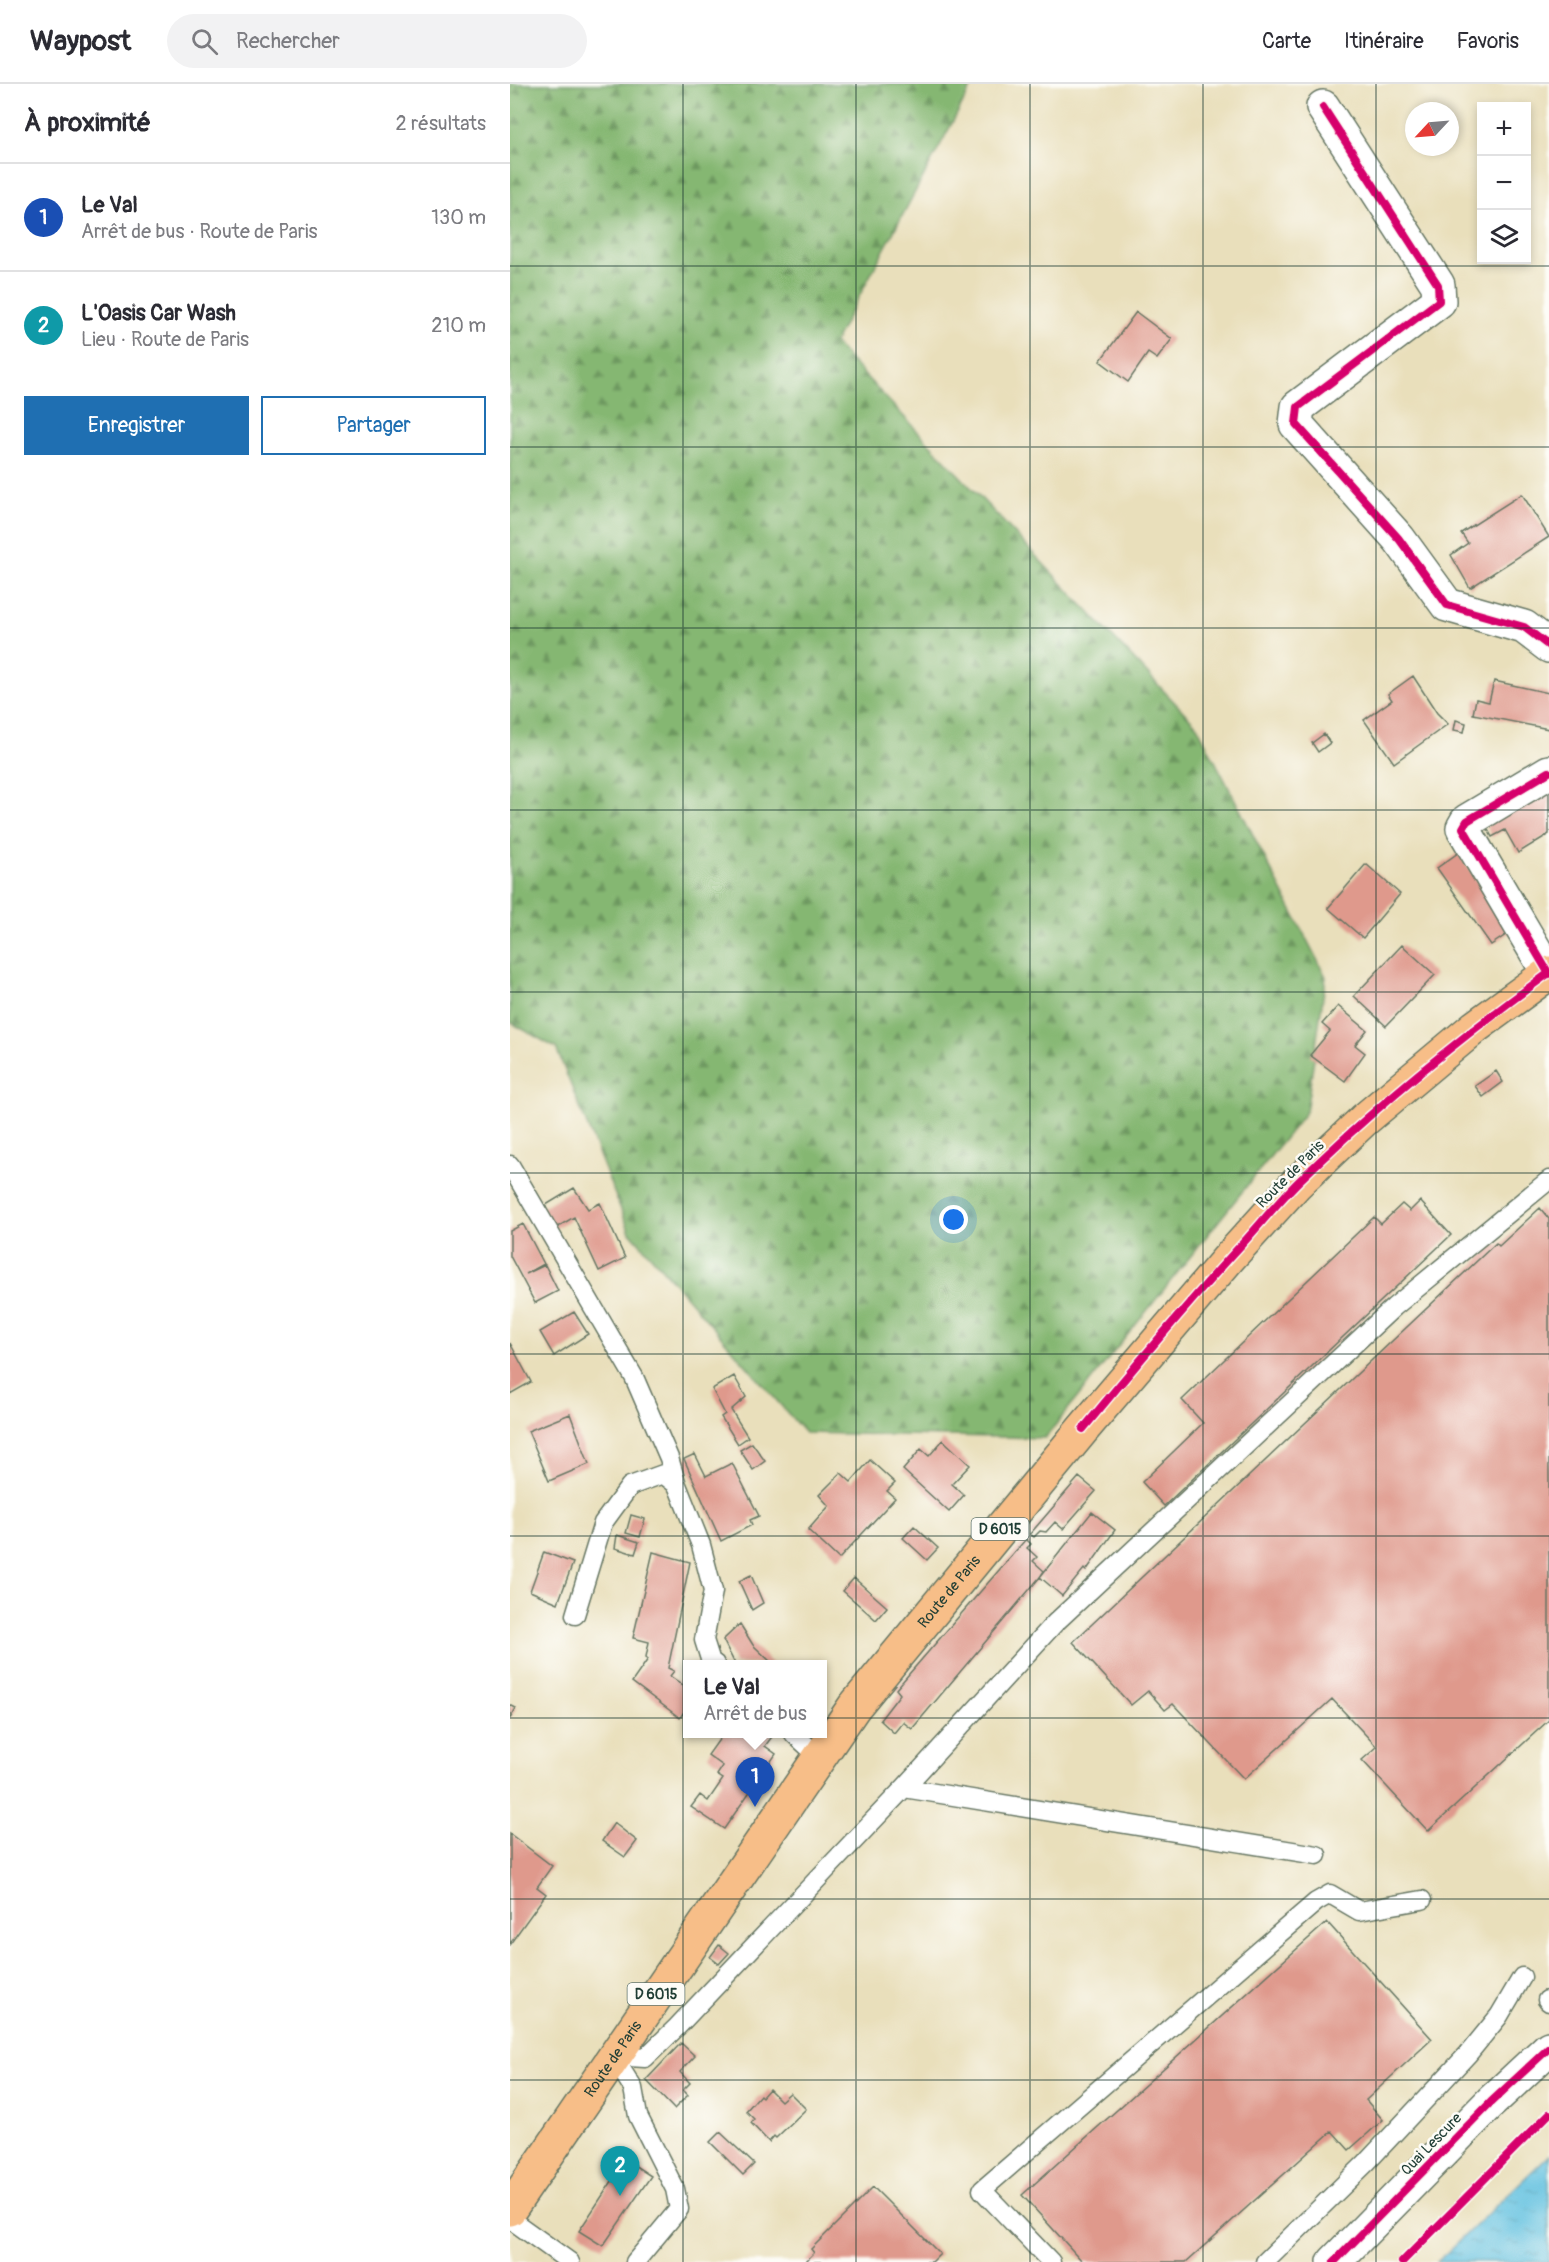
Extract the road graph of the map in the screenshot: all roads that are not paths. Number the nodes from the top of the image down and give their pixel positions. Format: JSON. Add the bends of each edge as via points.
{"nodes":[{"id":1,"x":1323,"y":107,"type":"dead end"},
{"id":2,"x":1549,"y":646,"type":"edge"},
{"id":3,"x":1549,"y":772,"type":"edge"},
{"id":4,"x":1549,"y":974,"type":"edge"},
{"id":5,"x":510,"y":1165,"type":"edge"},
{"id":6,"x":1549,"y":1180,"type":"edge"},
{"id":7,"x":677,"y":1485,"type":"junction"},
{"id":8,"x":575,"y":1615,"type":"dead end"},
{"id":9,"x":710,"y":1660,"type":"edge"},
{"id":10,"x":798,"y":1738,"type":"edge"},
{"id":11,"x":819,"y":1757,"type":"junction"},
{"id":12,"x":904,"y":1788,"type":"junction"},
{"id":13,"x":1317,"y":1855,"type":"dead end"},
{"id":14,"x":1422,"y":1900,"type":"dead end"},
{"id":15,"x":1522,"y":1977,"type":"dead end"},
{"id":16,"x":1549,"y":2048,"type":"edge"},
{"id":17,"x":613,"y":2056,"type":"junction"},
{"id":18,"x":510,"y":2209,"type":"edge"},
{"id":19,"x":510,"y":2219,"type":"edge"},
{"id":20,"x":570,"y":2262,"type":"edge"},
{"id":21,"x":635,"y":2262,"type":"edge"},
{"id":22,"x":1052,"y":2262,"type":"edge"},
{"id":23,"x":1265,"y":2262,"type":"edge"},
{"id":24,"x":1334,"y":2262,"type":"edge"}],
"edges":[{"from":1,"to":2,"type":"street","via":[[1438,285],[1439,301],[1298,407],[1296,424],[1399,539],[1447,604],[1524,627]]},
{"from":3,"to":4,"type":"street","via":[[1467,820],[1463,828]]},
{"from":4,"to":11,"type":"main road","name":"Route de Paris","number":"D 6015","via":[[1475,1027],[1364,1120],[1296,1184],[1068,1447],[854,1707]]},
{"from":5,"to":7,"type":"lane","via":[[634,1377]]},
{"from":6,"to":12,"type":"lane","via":[[1394,1307],[1055,1623]]},
{"from":7,"to":8,"type":"lane","via":[[663,1474],[630,1486],[603,1523]]},
{"from":7,"to":9,"type":"lane","via":[[701,1545],[713,1591],[704,1640]]},
{"from":10,"to":11,"type":"lane"},
{"from":11,"to":17,"type":"main road","name":"Route de Paris","number":"D 6015"},
{"from":12,"to":13,"type":"lane"},
{"from":12,"to":17,"type":"lane","via":[[645,2058]]},
{"from":14,"to":22,"type":"lane","via":[[1359,1911],[1330,1894],[1317,1902],[982,2190]]},
{"from":15,"to":23,"type":"lane","via":[[1499,2016],[1468,2054],[1366,2163]]},
{"from":16,"to":24,"type":"street","name":"Quai Lescure"},
{"from":17,"to":18,"type":"main road","name":"Route de Paris","number":"D 6015"},
{"from":17,"to":21,"type":"lane","via":[[633,2088],[638,2116],[675,2189],[679,2209]]},
{"from":19,"to":20,"type":"lane"}]}
